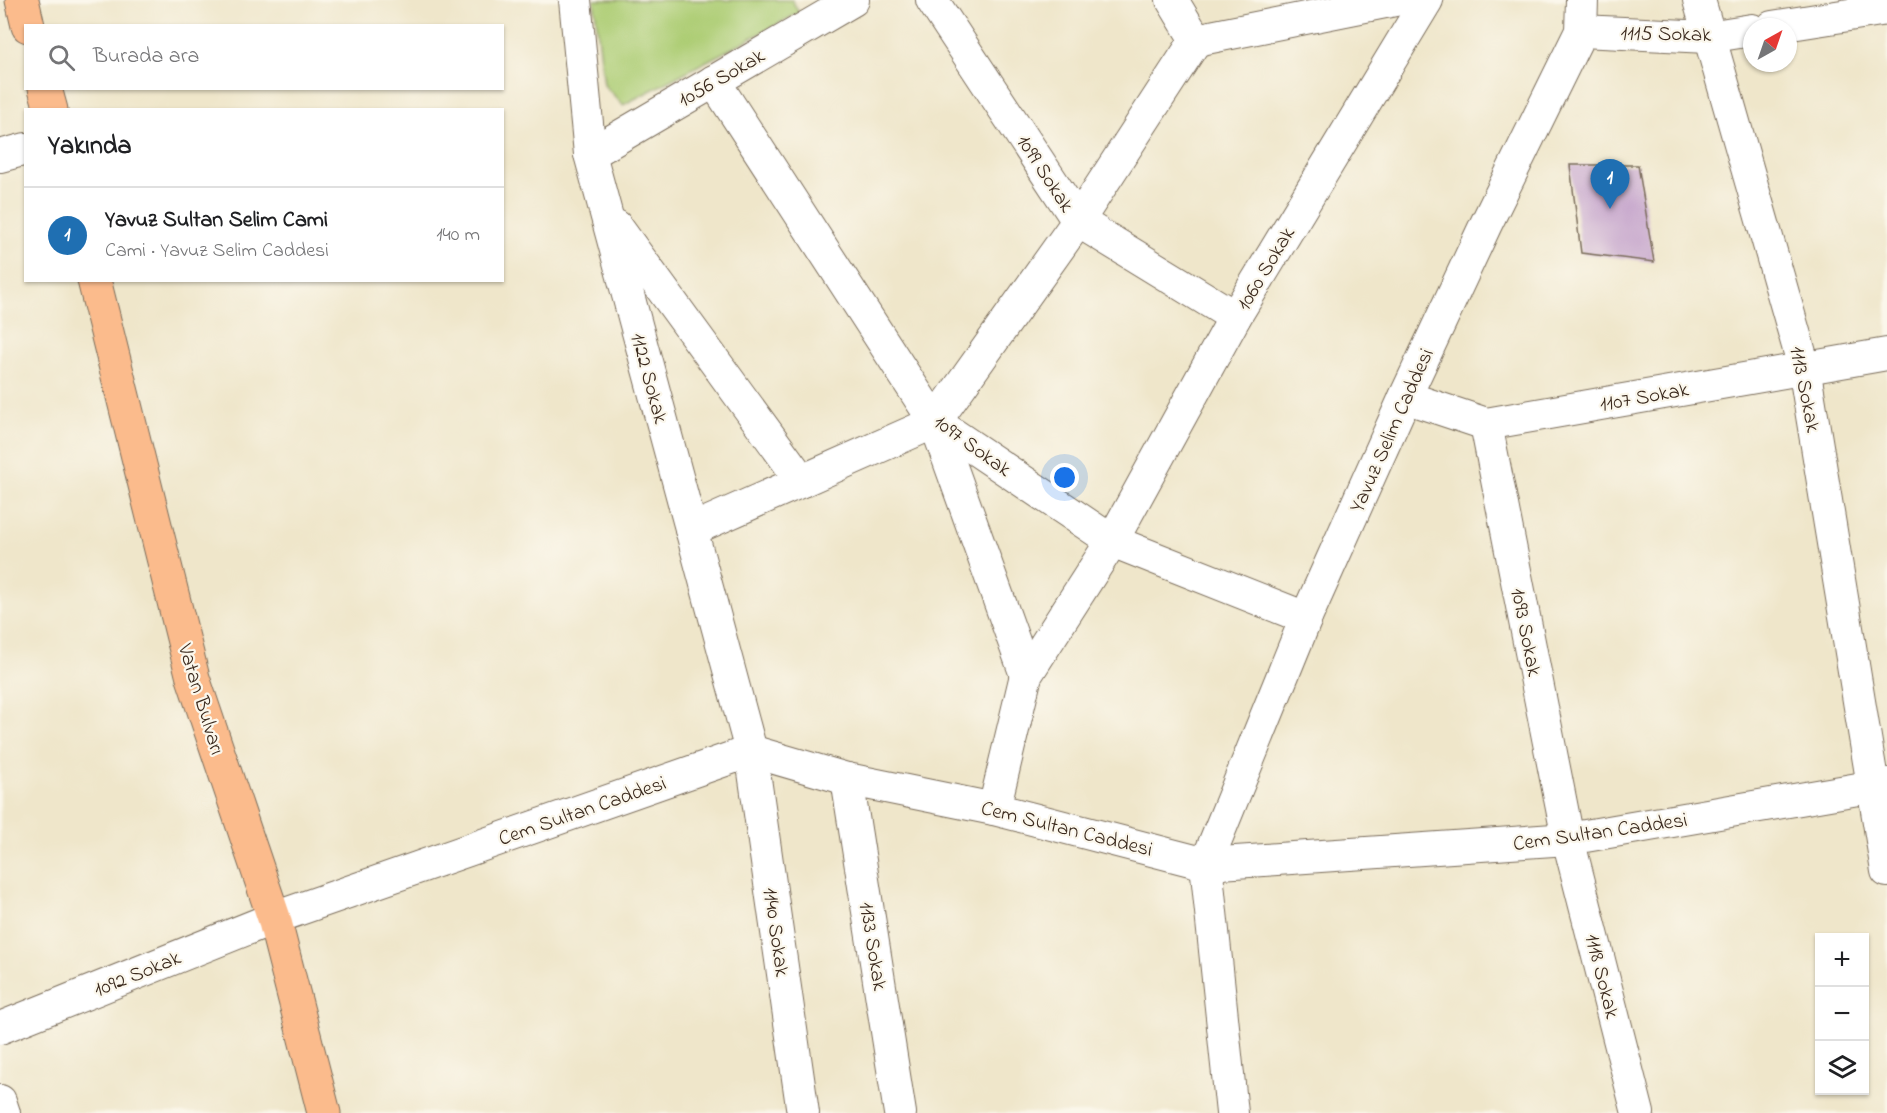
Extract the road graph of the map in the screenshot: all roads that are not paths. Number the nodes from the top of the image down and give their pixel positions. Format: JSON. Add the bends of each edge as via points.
{"nodes":[{"id":1,"x":22,"y":0,"type":"edge"},
{"id":2,"x":575,"y":0,"type":"edge"},
{"id":3,"x":932,"y":0,"type":"edge"},
{"id":4,"x":1172,"y":0,"type":"edge"},
{"id":5,"x":1395,"y":0,"type":"edge"},
{"id":6,"x":1427,"y":0,"type":"edge"},
{"id":7,"x":1582,"y":0,"type":"edge"},
{"id":8,"x":1699,"y":0,"type":"edge"},
{"id":9,"x":840,"y":3,"type":"edge"},
{"id":10,"x":1887,"y":9,"type":"edge"},
{"id":11,"x":1797,"y":23,"type":"edge"},
{"id":12,"x":28,"y":24,"type":"edge"},
{"id":13,"x":1581,"y":31,"type":"junction"},
{"id":14,"x":1743,"y":31,"type":"edge"},
{"id":15,"x":1708,"y":37,"type":"junction"},
{"id":16,"x":1196,"y":40,"type":"junction"},
{"id":17,"x":714,"y":81,"type":"junction"},
{"id":18,"x":46,"y":90,"type":"edge"},
{"id":19,"x":50,"y":108,"type":"edge"},
{"id":20,"x":24,"y":150,"type":"edge"},
{"id":21,"x":590,"y":154,"type":"junction"},
{"id":22,"x":0,"y":156,"type":"edge"},
{"id":23,"x":605,"y":211,"type":"junction"},
{"id":24,"x":1078,"y":221,"type":"junction"},
{"id":25,"x":94,"y":282,"type":"edge"},
{"id":26,"x":1235,"y":318,"type":"junction"},
{"id":27,"x":1887,"y":354,"type":"edge"},
{"id":28,"x":1804,"y":367,"type":"junction"},
{"id":29,"x":1405,"y":397,"type":"junction"},
{"id":30,"x":935,"y":422,"type":"junction"},
{"id":31,"x":1486,"y":424,"type":"junction"},
{"id":32,"x":802,"y":481,"type":"junction"},
{"id":33,"x":691,"y":530,"type":"junction"},
{"id":34,"x":1112,"y":541,"type":"junction"},
{"id":35,"x":1306,"y":618,"type":"junction"},
{"id":36,"x":1026,"y":675,"type":"junction"},
{"id":37,"x":751,"y":751,"type":"junction"},
{"id":38,"x":847,"y":780,"type":"junction"},
{"id":39,"x":1880,"y":786,"type":"edge"},
{"id":40,"x":994,"y":809,"type":"junction"},
{"id":41,"x":1568,"y":840,"type":"junction"},
{"id":42,"x":1206,"y":864,"type":"junction"},
{"id":43,"x":1887,"y":871,"type":"edge"},
{"id":44,"x":274,"y":918,"type":"junction"},
{"id":45,"x":0,"y":1028,"type":"edge"},
{"id":46,"x":0,"y":1101,"type":"edge"},
{"id":47,"x":4,"y":1113,"type":"edge"},
{"id":48,"x":324,"y":1113,"type":"edge"},
{"id":49,"x":803,"y":1113,"type":"edge"},
{"id":50,"x":900,"y":1113,"type":"edge"},
{"id":51,"x":1232,"y":1113,"type":"edge"},
{"id":52,"x":1638,"y":1113,"type":"edge"}],
"edges":[{"from":1,"to":12,"type":"main road"},
{"from":2,"to":21,"type":"street","name":"1122 Sokak"},
{"from":3,"to":24,"type":"street","name":"1099 Sokak"},
{"from":4,"to":16,"type":"street"},
{"from":5,"to":16,"type":"street"},
{"from":6,"to":26,"type":"street","name":"1060 Sokak"},
{"from":7,"to":13,"type":"street","name":"Yavuz Selim Caddesi"},
{"from":8,"to":15,"type":"street","name":"1113 Sokak"},
{"from":9,"to":17,"type":"street","name":"1056 Sokak"},
{"from":10,"to":11,"type":"street"},
{"from":13,"to":15,"type":"street","name":"1115 Sokak"},
{"from":13,"to":29,"type":"street","name":"Yavuz Selim Caddesi"},
{"from":14,"to":15,"type":"street","name":"1115 Sokak"},
{"from":15,"to":28,"type":"street","name":"1113 Sokak"},
{"from":16,"to":24,"type":"street"},
{"from":17,"to":21,"type":"street","name":"1056 Sokak"},
{"from":17,"to":30,"type":"street","name":"1097 Sokak"},
{"from":18,"to":19,"type":"main road"},
{"from":20,"to":22,"type":"street"},
{"from":21,"to":23,"type":"street","name":"1122 Sokak"},
{"from":23,"to":32,"type":"street"},
{"from":23,"to":33,"type":"street","name":"1122 Sokak"},
{"from":24,"to":26,"type":"street","name":"1099 Sokak"},
{"from":24,"to":30,"type":"street"},
{"from":25,"to":44,"type":"main road","name":"Vatan Bulvarı","via":[[193,678]]},
{"from":26,"to":34,"type":"street","name":"1060 Sokak"},
{"from":27,"to":28,"type":"street","name":"1107 Sokak"},
{"from":28,"to":31,"type":"street","name":"1107 Sokak"},
{"from":28,"to":39,"type":"street","name":"1113 Sokak"},
{"from":29,"to":31,"type":"street","name":"1107 Sokak"},
{"from":29,"to":35,"type":"street","name":"Yavuz Selim Caddesi"},
{"from":30,"to":32,"type":"street"},
{"from":30,"to":34,"type":"street","name":"1097 Sokak"},
{"from":30,"to":36,"type":"street"},
{"from":31,"to":41,"type":"street","name":"1093 Sokak"},
{"from":32,"to":33,"type":"street"},
{"from":33,"to":37,"type":"street","name":"1122 Sokak"},
{"from":34,"to":35,"type":"street","name":"1097 Sokak"},
{"from":34,"to":36,"type":"street","name":"1060 Sokak"},
{"from":35,"to":42,"type":"street","name":"Yavuz Selim Caddesi"},
{"from":36,"to":40,"type":"street"},
{"from":37,"to":38,"type":"street","name":"Cem Sultan Caddesi"},
{"from":37,"to":44,"type":"street","name":"Cem Sultan Caddesi"},
{"from":37,"to":49,"type":"street","name":"1140 Sokak"},
{"from":38,"to":40,"type":"street","name":"Cem Sultan Caddesi"},
{"from":38,"to":50,"type":"street","name":"1133 Sokak"},
{"from":39,"to":41,"type":"street","name":"Cem Sultan Caddesi"},
{"from":39,"to":43,"type":"street","name":"1113 Sokak"},
{"from":40,"to":42,"type":"street","name":"Cem Sultan Caddesi"},
{"from":41,"to":42,"type":"street","name":"Cem Sultan Caddesi"},
{"from":41,"to":52,"type":"street","name":"1118 Sokak"},
{"from":42,"to":51,"type":"street"},
{"from":44,"to":45,"type":"street","name":"1092 Sokak"},
{"from":44,"to":48,"type":"main road","name":"Vatan Bulvarı"},
{"from":46,"to":47,"type":"street"}]}
